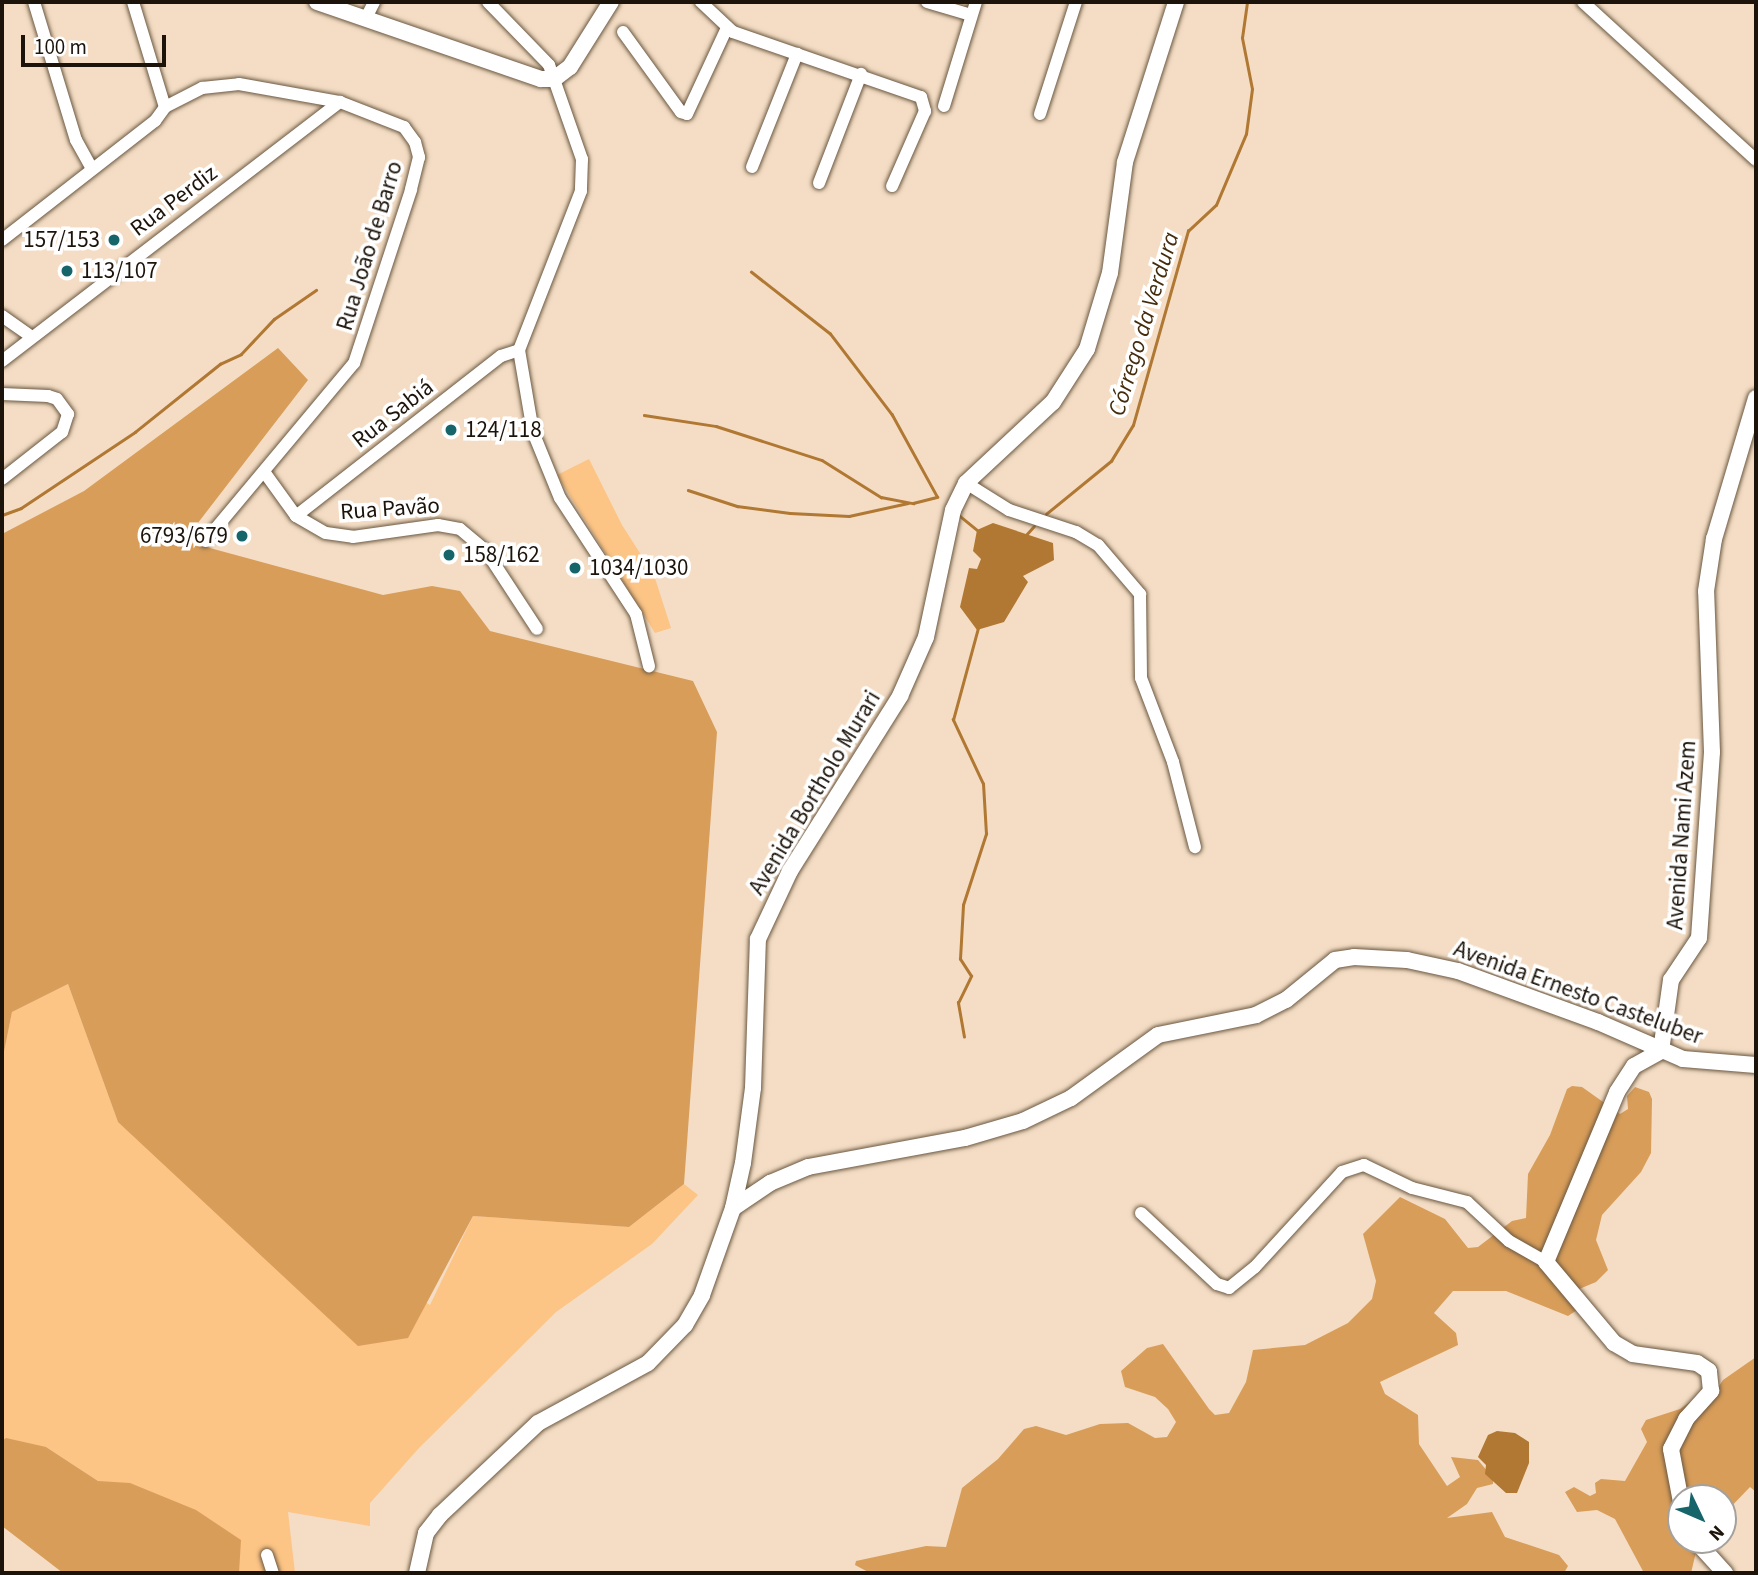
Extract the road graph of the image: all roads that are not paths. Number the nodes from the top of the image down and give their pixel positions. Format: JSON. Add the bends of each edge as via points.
{"nodes":[{"id":1,"x":34,"y":2,"type":"edge"},
{"id":2,"x":133,"y":2,"type":"edge"},
{"id":3,"x":317,"y":2,"type":"edge"},
{"id":4,"x":374,"y":2,"type":"edge"},
{"id":5,"x":488,"y":2,"type":"edge"},
{"id":6,"x":611,"y":2,"type":"edge"},
{"id":7,"x":701,"y":2,"type":"edge"},
{"id":8,"x":927,"y":2,"type":"edge"},
{"id":9,"x":975,"y":2,"type":"edge"},
{"id":10,"x":1076,"y":2,"type":"edge"},
{"id":11,"x":1176,"y":2,"type":"edge"},
{"id":12,"x":1583,"y":2,"type":"edge"},
{"id":13,"x":344,"y":7,"type":"edge"},
{"id":14,"x":971,"y":15,"type":"junction"},
{"id":15,"x":366,"y":18,"type":"junction"},
{"id":16,"x":727,"y":27,"type":"junction"},
{"id":17,"x":622,"y":32,"type":"dead end"},
{"id":18,"x":797,"y":54,"type":"junction"},
{"id":19,"x":861,"y":74,"type":"junction"},
{"id":20,"x":558,"y":76,"type":"junction"},
{"id":21,"x":340,"y":102,"type":"junction"},
{"id":22,"x":944,"y":106,"type":"dead end"},
{"id":23,"x":165,"y":107,"type":"junction"},
{"id":24,"x":1040,"y":114,"type":"dead end"},
{"id":25,"x":1756,"y":160,"type":"edge"},
{"id":26,"x":92,"y":167,"type":"junction"},
{"id":27,"x":752,"y":167,"type":"dead end"},
{"id":28,"x":819,"y":183,"type":"dead end"},
{"id":29,"x":892,"y":186,"type":"dead end"},
{"id":30,"x":2,"y":240,"type":"edge"},
{"id":31,"x":2,"y":316,"type":"edge"},
{"id":32,"x":31,"y":337,"type":"junction"},
{"id":33,"x":519,"y":350,"type":"junction"},
{"id":34,"x":2,"y":361,"type":"edge"},
{"id":35,"x":2,"y":394,"type":"edge"},
{"id":36,"x":1756,"y":398,"type":"edge"},
{"id":37,"x":265,"y":472,"type":"junction"},
{"id":38,"x":2,"y":479,"type":"edge"},
{"id":39,"x":966,"y":483,"type":"junction"},
{"id":40,"x":296,"y":516,"type":"junction"},
{"id":41,"x":205,"y":541,"type":"dead end"},
{"id":42,"x":537,"y":629,"type":"dead end"},
{"id":43,"x":649,"y":666,"type":"dead end"},
{"id":44,"x":1195,"y":847,"type":"dead end"},
{"id":45,"x":1661,"y":1051,"type":"junction"},
{"id":46,"x":1756,"y":1065,"type":"edge"},
{"id":47,"x":733,"y":1208,"type":"junction"},
{"id":48,"x":1141,"y":1213,"type":"dead end"},
{"id":49,"x":1546,"y":1262,"type":"junction"},
{"id":50,"x":1678,"y":1484,"type":"edge"},
{"id":51,"x":1708,"y":1554,"type":"edge"},
{"id":52,"x":267,"y":1555,"type":"dead end"},
{"id":53,"x":273,"y":1573,"type":"edge"},
{"id":54,"x":417,"y":1573,"type":"edge"},
{"id":55,"x":1725,"y":1573,"type":"edge"}],
"edges":[{"from":1,"to":26,"type":"street","via":[[76,140]]},
{"from":2,"to":23,"type":"street"},
{"from":3,"to":13,"type":"street"},
{"from":4,"to":15,"type":"street"},
{"from":5,"to":20,"type":"street"},
{"from":6,"to":20,"type":"street"},
{"from":7,"to":16,"type":"street"},
{"from":8,"to":14,"type":"street"},
{"from":9,"to":14,"type":"street"},
{"from":10,"to":24,"type":"street"},
{"from":11,"to":39,"type":"street","name":"Avenida Bortholo Murari","via":[[1135,126],[1120,186],[1107,286],[1087,349],[1053,402]]},
{"from":12,"to":25,"type":"street"},
{"from":13,"to":15,"type":"street"},
{"from":14,"to":22,"type":"street"},
{"from":15,"to":20,"type":"street","via":[[507,70]]},
{"from":16,"to":17,"type":"street","via":[[687,114]]},
{"from":16,"to":18,"type":"street"},
{"from":18,"to":19,"type":"street"},
{"from":18,"to":27,"type":"street"},
{"from":19,"to":28,"type":"street"},
{"from":19,"to":29,"type":"street","via":[[913,91],[925,103]]},
{"from":20,"to":33,"type":"street","via":[[579,144],[582,180]]},
{"from":21,"to":23,"type":"street","name":"Rua João de Barro","via":[[221,84],[202,88]]},
{"from":21,"to":32,"type":"street","name":"Rua Perdiz"},
{"from":21,"to":37,"type":"street","name":"Rua João de Barro","via":[[404,127],[419,157],[376,306],[354,363]]},
{"from":23,"to":26,"type":"street","name":"Rua João de Barro","via":[[155,121]]},
{"from":26,"to":30,"type":"street","name":"Rua João de Barro"},
{"from":31,"to":32,"type":"street"},
{"from":32,"to":34,"type":"street","name":"Rua Perdiz"},
{"from":33,"to":40,"type":"street","name":"Rua Sabiá","via":[[501,356]]},
{"from":33,"to":43,"type":"street","via":[[524,397],[540,456],[560,498],[636,614]]},
{"from":35,"to":38,"type":"street","via":[[48,396],[65,405],[68,414],[62,432]]},
{"from":36,"to":45,"type":"street","name":"Avenida Nami Azem","via":[[1714,539],[1706,591],[1712,752],[1702,926],[1696,945],[1671,980]]},
{"from":37,"to":40,"type":"street","name":"Rua Pavão"},
{"from":37,"to":41,"type":"street","name":"Rua João de Barro"},
{"from":39,"to":44,"type":"street","via":[[1009,510],[1076,532],[1098,545],[1140,594],[1141,678],[1173,762]]},
{"from":39,"to":47,"type":"street","name":"Avenida Bortholo Murari","via":[[953,510],[926,637],[900,696],[790,871],[758,939],[753,1088]]},
{"from":40,"to":42,"type":"street","name":"Rua Pavão","via":[[339,536],[438,525],[460,529],[486,551]]},
{"from":45,"to":46,"type":"street","name":"Avenida Ernesto Casteluber","via":[[1699,1063]]},
{"from":45,"to":47,"type":"street","name":"Avenida Ernesto Casteluber","via":[[1598,1022],[1458,971],[1407,960],[1335,960],[1286,1000],[1256,1015],[1158,1035],[1071,1098],[1023,1121],[953,1140],[808,1167],[770,1183]]},
{"from":45,"to":49,"type":"street","via":[[1634,1066],[1616,1091]]},
{"from":47,"to":54,"type":"street","name":"Avenida Bortholo Murari","via":[[702,1295],[668,1346],[638,1371],[560,1408],[525,1433],[433,1524],[419,1552]]},
{"from":48,"to":49,"type":"street","via":[[1217,1284],[1229,1288],[1255,1267],[1342,1172],[1364,1165],[1412,1188],[1467,1202],[1509,1241]]},
{"from":49,"to":50,"type":"street","via":[[1614,1343],[1633,1354],[1697,1363],[1709,1371],[1712,1391],[1686,1419],[1671,1449]]},
{"from":51,"to":55,"type":"street"},
{"from":52,"to":53,"type":"street"}]}
